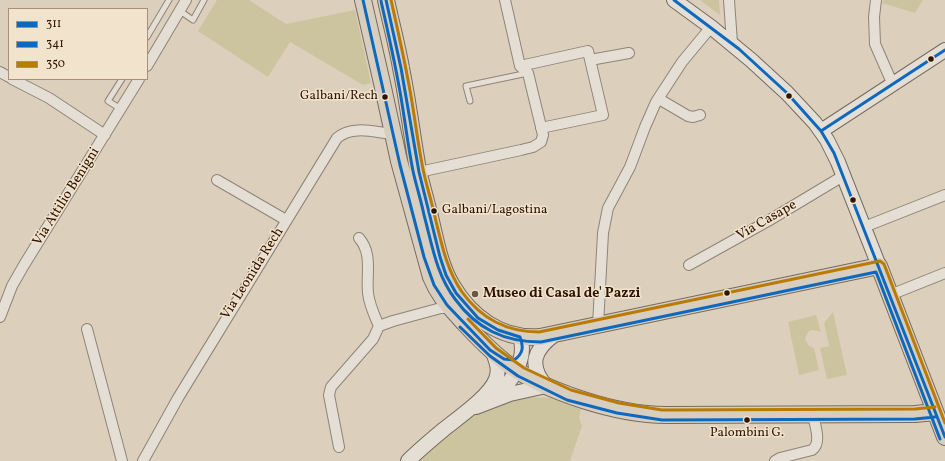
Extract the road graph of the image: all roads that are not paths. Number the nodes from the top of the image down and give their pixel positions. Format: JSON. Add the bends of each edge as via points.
{"nodes":[{"id":1,"x":169,"y":0,"type":"edge"},
{"id":2,"x":204,"y":0,"type":"edge"},
{"id":3,"x":363,"y":0,"type":"edge"},
{"id":4,"x":386,"y":0,"type":"edge"},
{"id":5,"x":505,"y":0,"type":"edge"},
{"id":6,"x":674,"y":0,"type":"edge"},
{"id":7,"x":729,"y":0,"type":"edge"},
{"id":8,"x":876,"y":0,"type":"edge"},
{"id":9,"x":183,"y":4,"type":"edge"},
{"id":10,"x":711,"y":26,"type":"junction"},
{"id":11,"x":148,"y":35,"type":"edge"},
{"id":12,"x":732,"y":43,"type":"junction"},
{"id":13,"x":945,"y":50,"type":"edge"},
{"id":14,"x":629,"y":53,"type":"dead end"},
{"id":15,"x":590,"y":60,"type":"junction"},
{"id":16,"x":148,"y":64,"type":"edge"},
{"id":17,"x":520,"y":66,"type":"junction"},
{"id":18,"x":528,"y":74,"type":"junction"},
{"id":19,"x":14,"y":80,"type":"edge"},
{"id":20,"x":121,"y":80,"type":"edge"},
{"id":21,"x":138,"y":80,"type":"edge"},
{"id":22,"x":893,"y":85,"type":"junction"},
{"id":23,"x":659,"y":98,"type":"junction"},
{"id":24,"x":470,"y":101,"type":"dead end"},
{"id":25,"x":121,"y":109,"type":"junction"},
{"id":26,"x":700,"y":115,"type":"dead end"},
{"id":27,"x":541,"y":128,"type":"junction"},
{"id":28,"x":820,"y":131,"type":"junction"},
{"id":29,"x":392,"y":134,"type":"junction"},
{"id":30,"x":105,"y":135,"type":"junction"},
{"id":31,"x":419,"y":172,"type":"junction"},
{"id":32,"x":843,"y":176,"type":"junction"},
{"id":33,"x":217,"y":180,"type":"dead end"},
{"id":34,"x":945,"y":195,"type":"edge"},
{"id":35,"x":286,"y":220,"type":"junction"},
{"id":36,"x":864,"y":228,"type":"junction"},
{"id":37,"x":359,"y":238,"type":"dead end"},
{"id":38,"x":689,"y":265,"type":"dead end"},
{"id":39,"x":878,"y":266,"type":"junction"},
{"id":40,"x":945,"y":272,"type":"edge"},
{"id":41,"x":890,"y":295,"type":"junction"},
{"id":42,"x":451,"y":308,"type":"junction"},
{"id":43,"x":0,"y":317,"type":"edge"},
{"id":44,"x":379,"y":326,"type":"junction"},
{"id":45,"x":598,"y":326,"type":"junction"},
{"id":46,"x":87,"y":330,"type":"dead end"},
{"id":47,"x":554,"y":335,"type":"junction"},
{"id":48,"x":520,"y":337,"type":"junction"},
{"id":49,"x":493,"y":352,"type":"junction"},
{"id":50,"x":519,"y":362,"type":"junction"},
{"id":51,"x":546,"y":386,"type":"junction"},
{"id":52,"x":492,"y":400,"type":"junction"},
{"id":53,"x":468,"y":410,"type":"junction"},
{"id":54,"x":935,"y":412,"type":"junction"},
{"id":55,"x":813,"y":415,"type":"junction"},
{"id":56,"x":945,"y":437,"type":"edge"},
{"id":57,"x":339,"y":447,"type":"dead end"},
{"id":58,"x":122,"y":461,"type":"edge"},
{"id":59,"x":143,"y":461,"type":"edge"},
{"id":60,"x":408,"y":461,"type":"edge"},
{"id":61,"x":775,"y":461,"type":"edge"}],
"edges":[{"from":1,"to":11,"type":"lane"},
{"from":2,"to":9,"type":"lane","via":[[193,20]]},
{"from":3,"to":29,"type":"main road"},
{"from":4,"to":31,"type":"main road","via":[[402,68]]},
{"from":5,"to":17,"type":"street"},
{"from":6,"to":10,"type":"street"},
{"from":7,"to":12,"type":"street"},
{"from":8,"to":22,"type":"street","via":[[875,44]]},
{"from":9,"to":16,"type":"street"},
{"from":10,"to":12,"type":"street"},
{"from":10,"to":23,"type":"street","via":[[682,62]]},
{"from":12,"to":28,"type":"street","via":[[780,85]]},
{"from":13,"to":22,"type":"street"},
{"from":14,"to":15,"type":"street"},
{"from":15,"to":17,"type":"street","via":[[588,51]]},
{"from":15,"to":27,"type":"street","via":[[603,115]]},
{"from":17,"to":18,"type":"street"},
{"from":18,"to":24,"type":"lane","via":[[466,86]]},
{"from":18,"to":27,"type":"street"},
{"from":19,"to":30,"type":"street","via":[[49,98]]},
{"from":20,"to":25,"type":"lane","via":[[108,101]]},
{"from":21,"to":25,"type":"street","name":"Via Attilio Benigni"},
{"from":22,"to":28,"type":"street"},
{"from":23,"to":26,"type":"street","via":[[688,116]]},
{"from":23,"to":45,"type":"street","via":[[606,216]]},
{"from":25,"to":30,"type":"street","name":"Via Attilio Benigni"},
{"from":27,"to":31,"type":"street","via":[[541,142],[533,147]]},
{"from":28,"to":32,"type":"street","via":[[834,153]]},
{"from":29,"to":35,"type":"street","name":"Via Leonida Rech","via":[[356,130],[346,132],[337,138]]},
{"from":29,"to":42,"type":"main road","via":[[428,269],[439,294]]},
{"from":30,"to":43,"type":"street","name":"Via Attilio Benigni","via":[[24,265],[12,286]]},
{"from":31,"to":48,"type":"main road","via":[[440,257],[451,285],[478,318],[498,330]]},
{"from":32,"to":36,"type":"street"},
{"from":32,"to":38,"type":"street","name":"Via Casape"},
{"from":33,"to":35,"type":"street"},
{"from":34,"to":36,"type":"street"},
{"from":35,"to":59,"type":"street","name":"Via Leonida Rech","via":[[178,398]]},
{"from":36,"to":39,"type":"street"},
{"from":37,"to":44,"type":"street","via":[[366,248],[369,263],[369,298]]},
{"from":39,"to":41,"type":"main road"},
{"from":39,"to":45,"type":"main road"},
{"from":40,"to":41,"type":"street"},
{"from":41,"to":54,"type":"main road"},
{"from":42,"to":44,"type":"street","via":[[441,308]]},
{"from":42,"to":49,"type":"main road"},
{"from":44,"to":57,"type":"street","via":[[373,339],[329,390]]},
{"from":45,"to":47,"type":"main road"},
{"from":46,"to":58,"type":"street"},
{"from":47,"to":48,"type":"main road"},
{"from":47,"to":51,"type":"street","via":[[541,346],[536,356],[538,374]]},
{"from":48,"to":50,"type":"street","via":[[523,346]]},
{"from":49,"to":50,"type":"main road"},
{"from":49,"to":53,"type":"street","via":[[498,364],[496,379],[488,391]]},
{"from":50,"to":51,"type":"main road"},
{"from":50,"to":52,"type":"street","via":[[502,390]]},
{"from":51,"to":52,"type":"street","via":[[522,390]]},
{"from":51,"to":55,"type":"main road","via":[[589,402],[655,414]]},
{"from":52,"to":53,"type":"street"},
{"from":53,"to":60,"type":"street"},
{"from":54,"to":55,"type":"main road"},
{"from":54,"to":56,"type":"main road"},
{"from":55,"to":61,"type":"street","via":[[816,446],[809,451]]}]}
